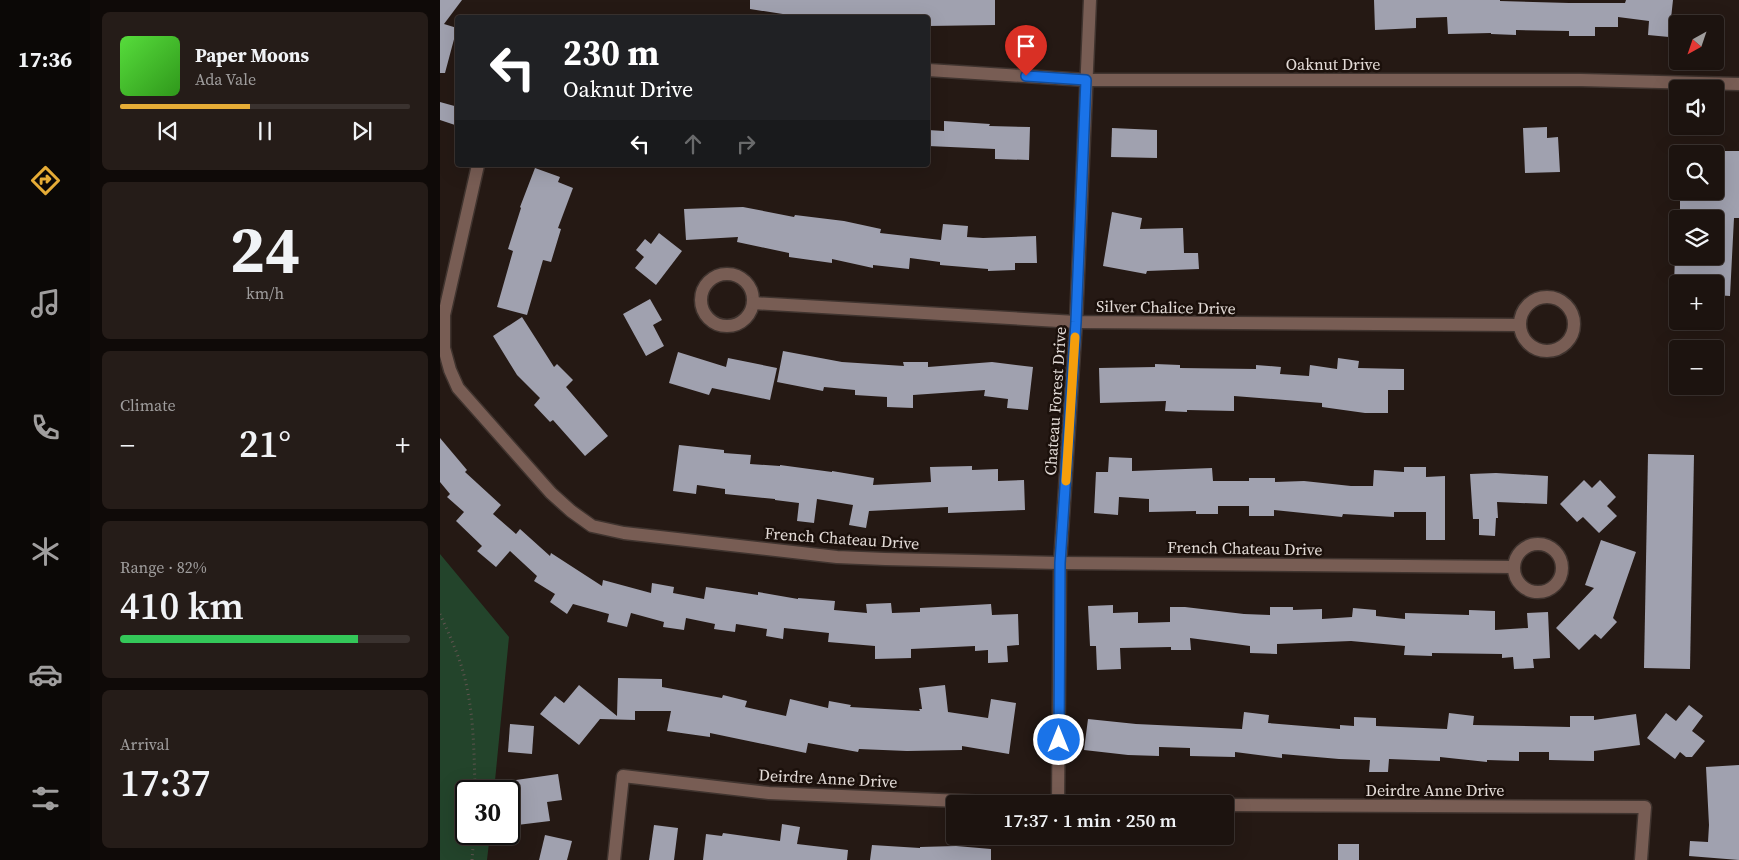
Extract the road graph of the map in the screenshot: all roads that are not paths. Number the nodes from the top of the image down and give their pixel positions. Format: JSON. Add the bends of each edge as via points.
{"nodes":[{"id":1,"x":1090,"y":0,"type":"edge"},
{"id":2,"x":930,"y":70,"type":"edge"},
{"id":3,"x":1086,"y":80,"type":"junction"},
{"id":4,"x":1739,"y":84,"type":"edge"},
{"id":5,"x":478,"y":167,"type":"edge"},
{"id":6,"x":753,"y":303,"type":"junction"},
{"id":7,"x":1076,"y":322,"type":"junction"},
{"id":8,"x":1519,"y":325,"type":"junction"},
{"id":9,"x":1060,"y":563,"type":"junction"},
{"id":10,"x":1513,"y":568,"type":"dead end"},
{"id":11,"x":1058,"y":795,"type":"edge"},
{"id":12,"x":946,"y":800,"type":"edge"},
{"id":13,"x":1234,"y":806,"type":"edge"},
{"id":14,"x":614,"y":860,"type":"edge"},
{"id":15,"x":1641,"y":860,"type":"edge"}],
"edges":[{"from":1,"to":3,"type":"street","name":"Chateau Forest Drive"},
{"from":2,"to":3,"type":"street","name":"Oaknut Drive"},
{"from":3,"to":4,"type":"street","name":"Oaknut Drive","via":[[1581,80]]},
{"from":3,"to":7,"type":"street","name":"Chateau Forest Drive"},
{"from":5,"to":9,"type":"street","name":"French Chateau Drive","via":[[444,315],[444,348],[450,370],[458,388],[551,493],[592,526],[624,533],[837,557]]},
{"from":6,"to":6,"type":"street","via":[[748,284],[730,274],[711,280],[701,297],[707,316],[725,326],[744,320]]},
{"from":6,"to":7,"type":"street","name":"Silver Chalice Drive"},
{"from":7,"to":8,"type":"street","name":"Silver Chalice Drive"},
{"from":7,"to":9,"type":"street","name":"Chateau Forest Drive"},
{"from":8,"to":8,"type":"street","via":[[1529,344],[1538,350],[1549,351],[1568,342],[1574,322],[1565,303],[1545,296],[1526,306]]},
{"from":9,"to":10,"type":"street","name":"French Chateau Drive"},
{"from":9,"to":11,"type":"street","name":"Chateau Forest Drive"},
{"from":12,"to":14,"type":"street","name":"Deirdre Anne Drive","via":[[770,793],[623,776]]},
{"from":13,"to":15,"type":"street","name":"Deirdre Anne Drive","via":[[1645,807]]}]}
